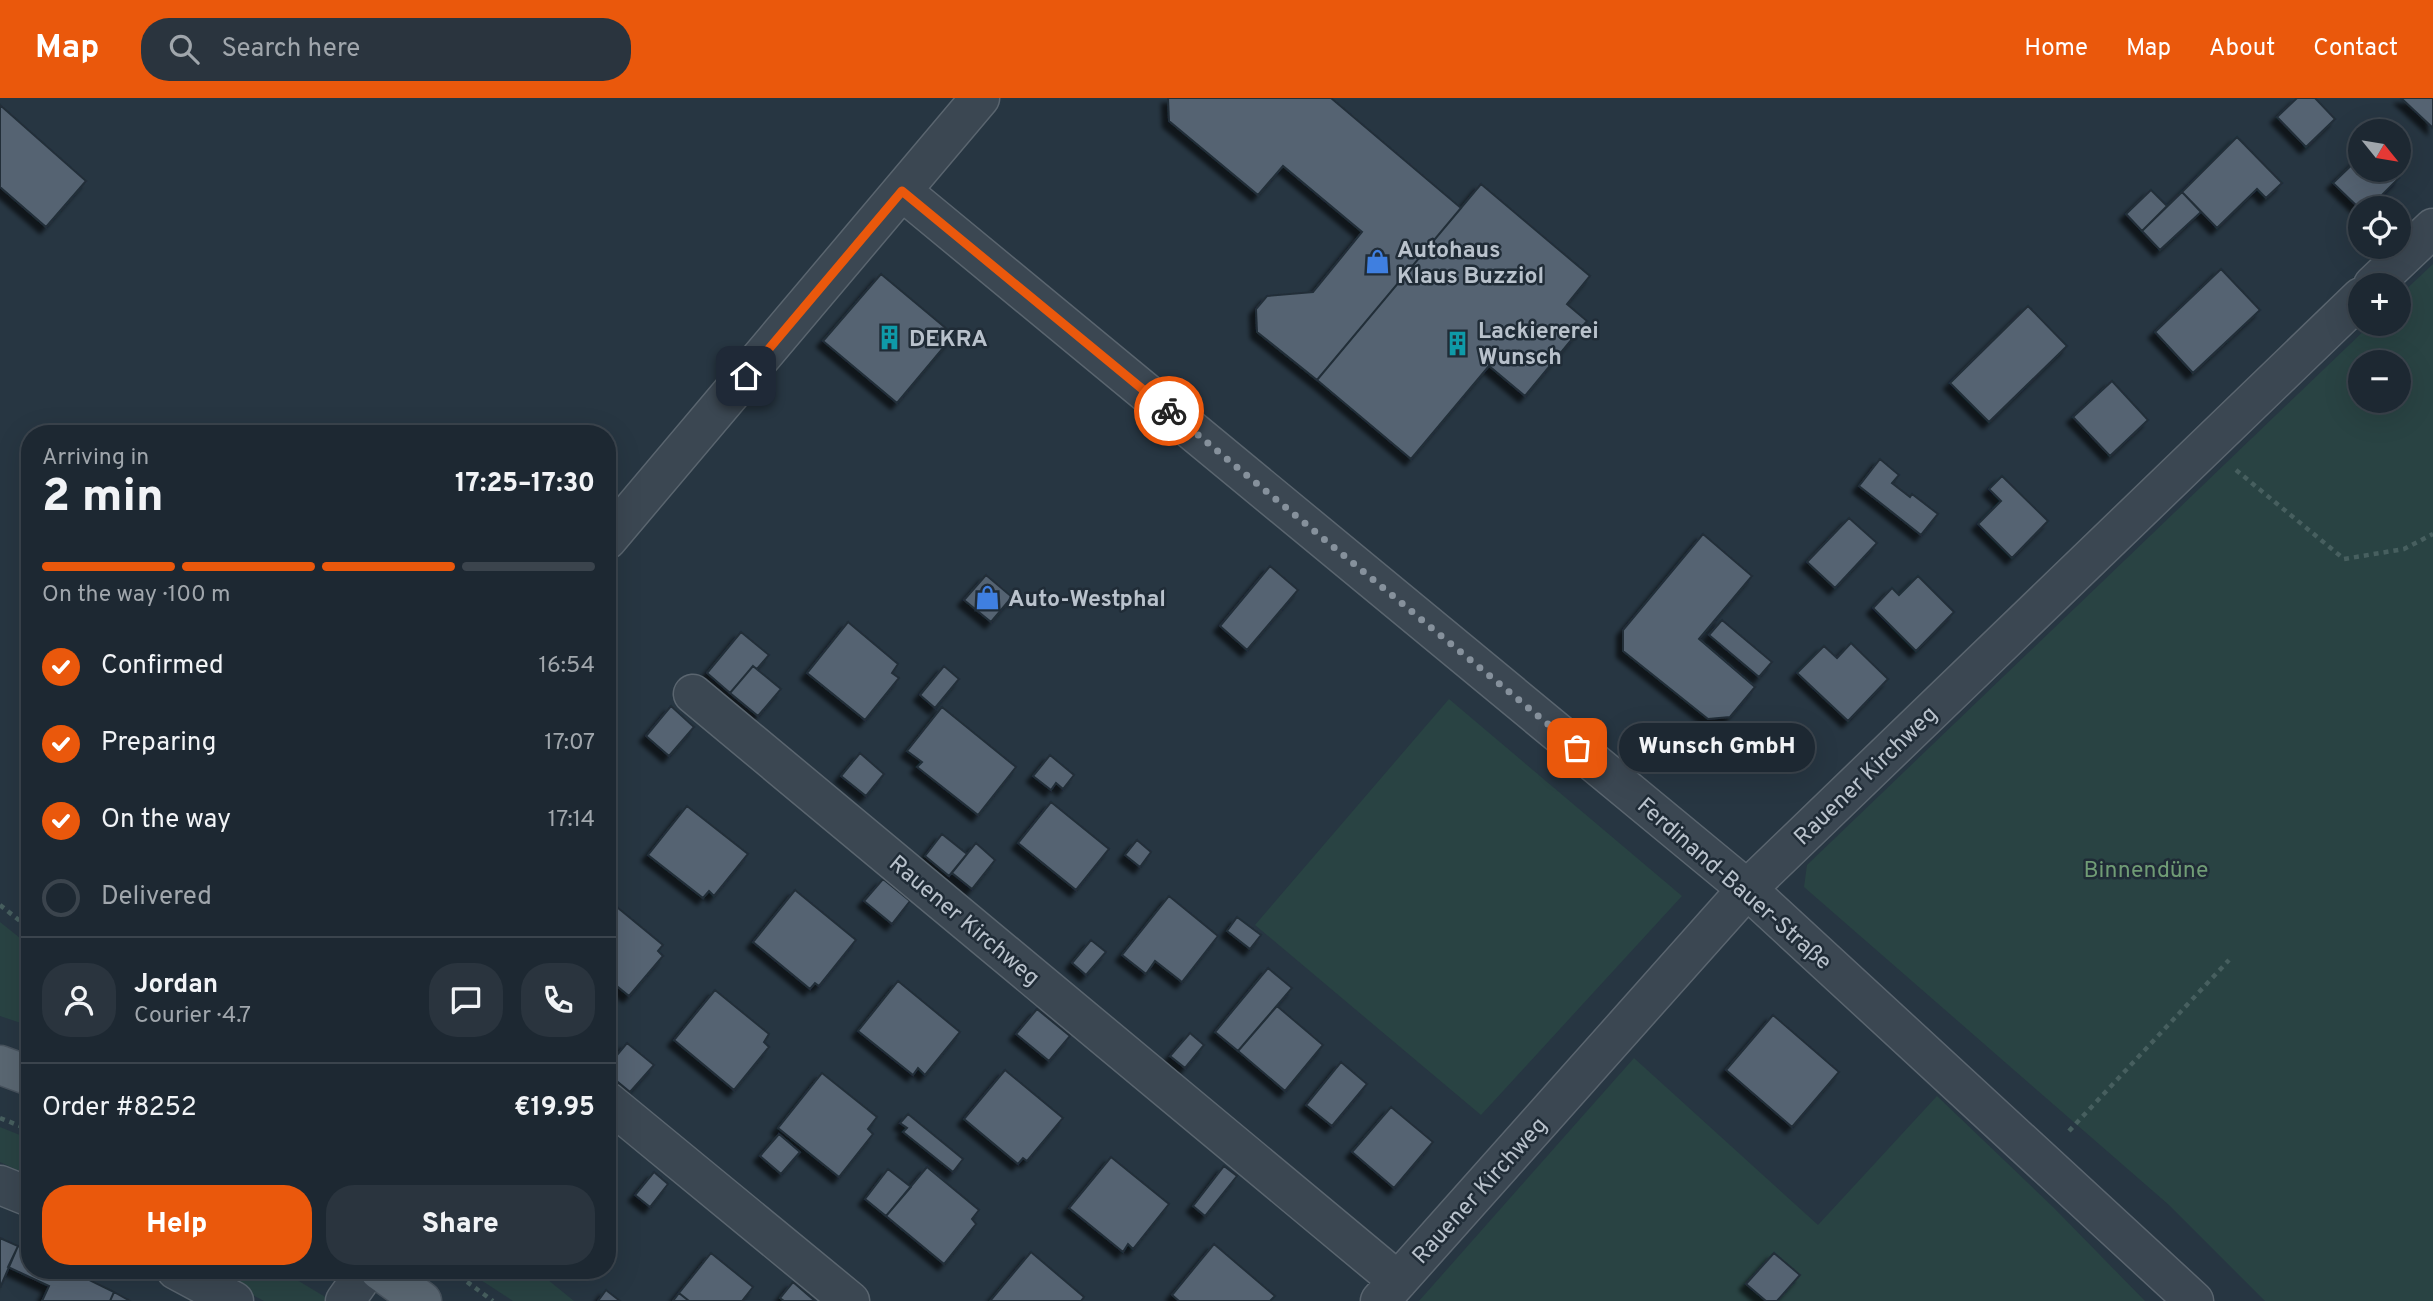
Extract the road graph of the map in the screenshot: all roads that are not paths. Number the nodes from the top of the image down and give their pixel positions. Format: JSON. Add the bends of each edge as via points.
{"nodes":[{"id":1,"x":980,"y":98,"type":"edge"},
{"id":2,"x":902,"y":191,"type":"junction"},
{"id":3,"x":2433,"y":228,"type":"edge"},
{"id":4,"x":2386,"y":273,"type":"edge"},
{"id":5,"x":2348,"y":309,"type":"edge"},
{"id":6,"x":616,"y":529,"type":"edge"},
{"id":7,"x":693,"y":694,"type":"dead end"},
{"id":8,"x":1747,"y":889,"type":"junction"},
{"id":9,"x":0,"y":1065,"type":"edge"},
{"id":10,"x":21,"y":1073,"type":"edge"},
{"id":11,"x":616,"y":1108,"type":"edge"},
{"id":12,"x":0,"y":1185,"type":"edge"},
{"id":13,"x":21,"y":1193,"type":"edge"},
{"id":14,"x":193,"y":1279,"type":"edge"},
{"id":15,"x":361,"y":1279,"type":"edge"},
{"id":16,"x":391,"y":1279,"type":"edge"},
{"id":17,"x":1389,"y":1291,"type":"edge"},
{"id":18,"x":234,"y":1301,"type":"edge"},
{"id":19,"x":345,"y":1301,"type":"edge"},
{"id":20,"x":422,"y":1301,"type":"edge"},
{"id":21,"x":850,"y":1301,"type":"edge"},
{"id":22,"x":2194,"y":1301,"type":"edge"}],
"edges":[{"from":1,"to":2,"type":"street"},
{"from":2,"to":6,"type":"street"},
{"from":2,"to":8,"type":"street","name":"Ferdinand-Bauer-Straße"},
{"from":3,"to":4,"type":"street"},
{"from":5,"to":8,"type":"street","name":"Rauener Kirchweg"},
{"from":7,"to":17,"type":"street","name":"Rauener Kirchweg"},
{"from":8,"to":17,"type":"street","name":"Rauener Kirchweg"},
{"from":8,"to":22,"type":"street","name":"Ferdinand-Bauer-Straße"},
{"from":9,"to":10,"type":"main road"},
{"from":11,"to":21,"type":"street"},
{"from":12,"to":13,"type":"street"},
{"from":14,"to":18,"type":"street"},
{"from":15,"to":19,"type":"street"},
{"from":16,"to":20,"type":"main road"}]}
